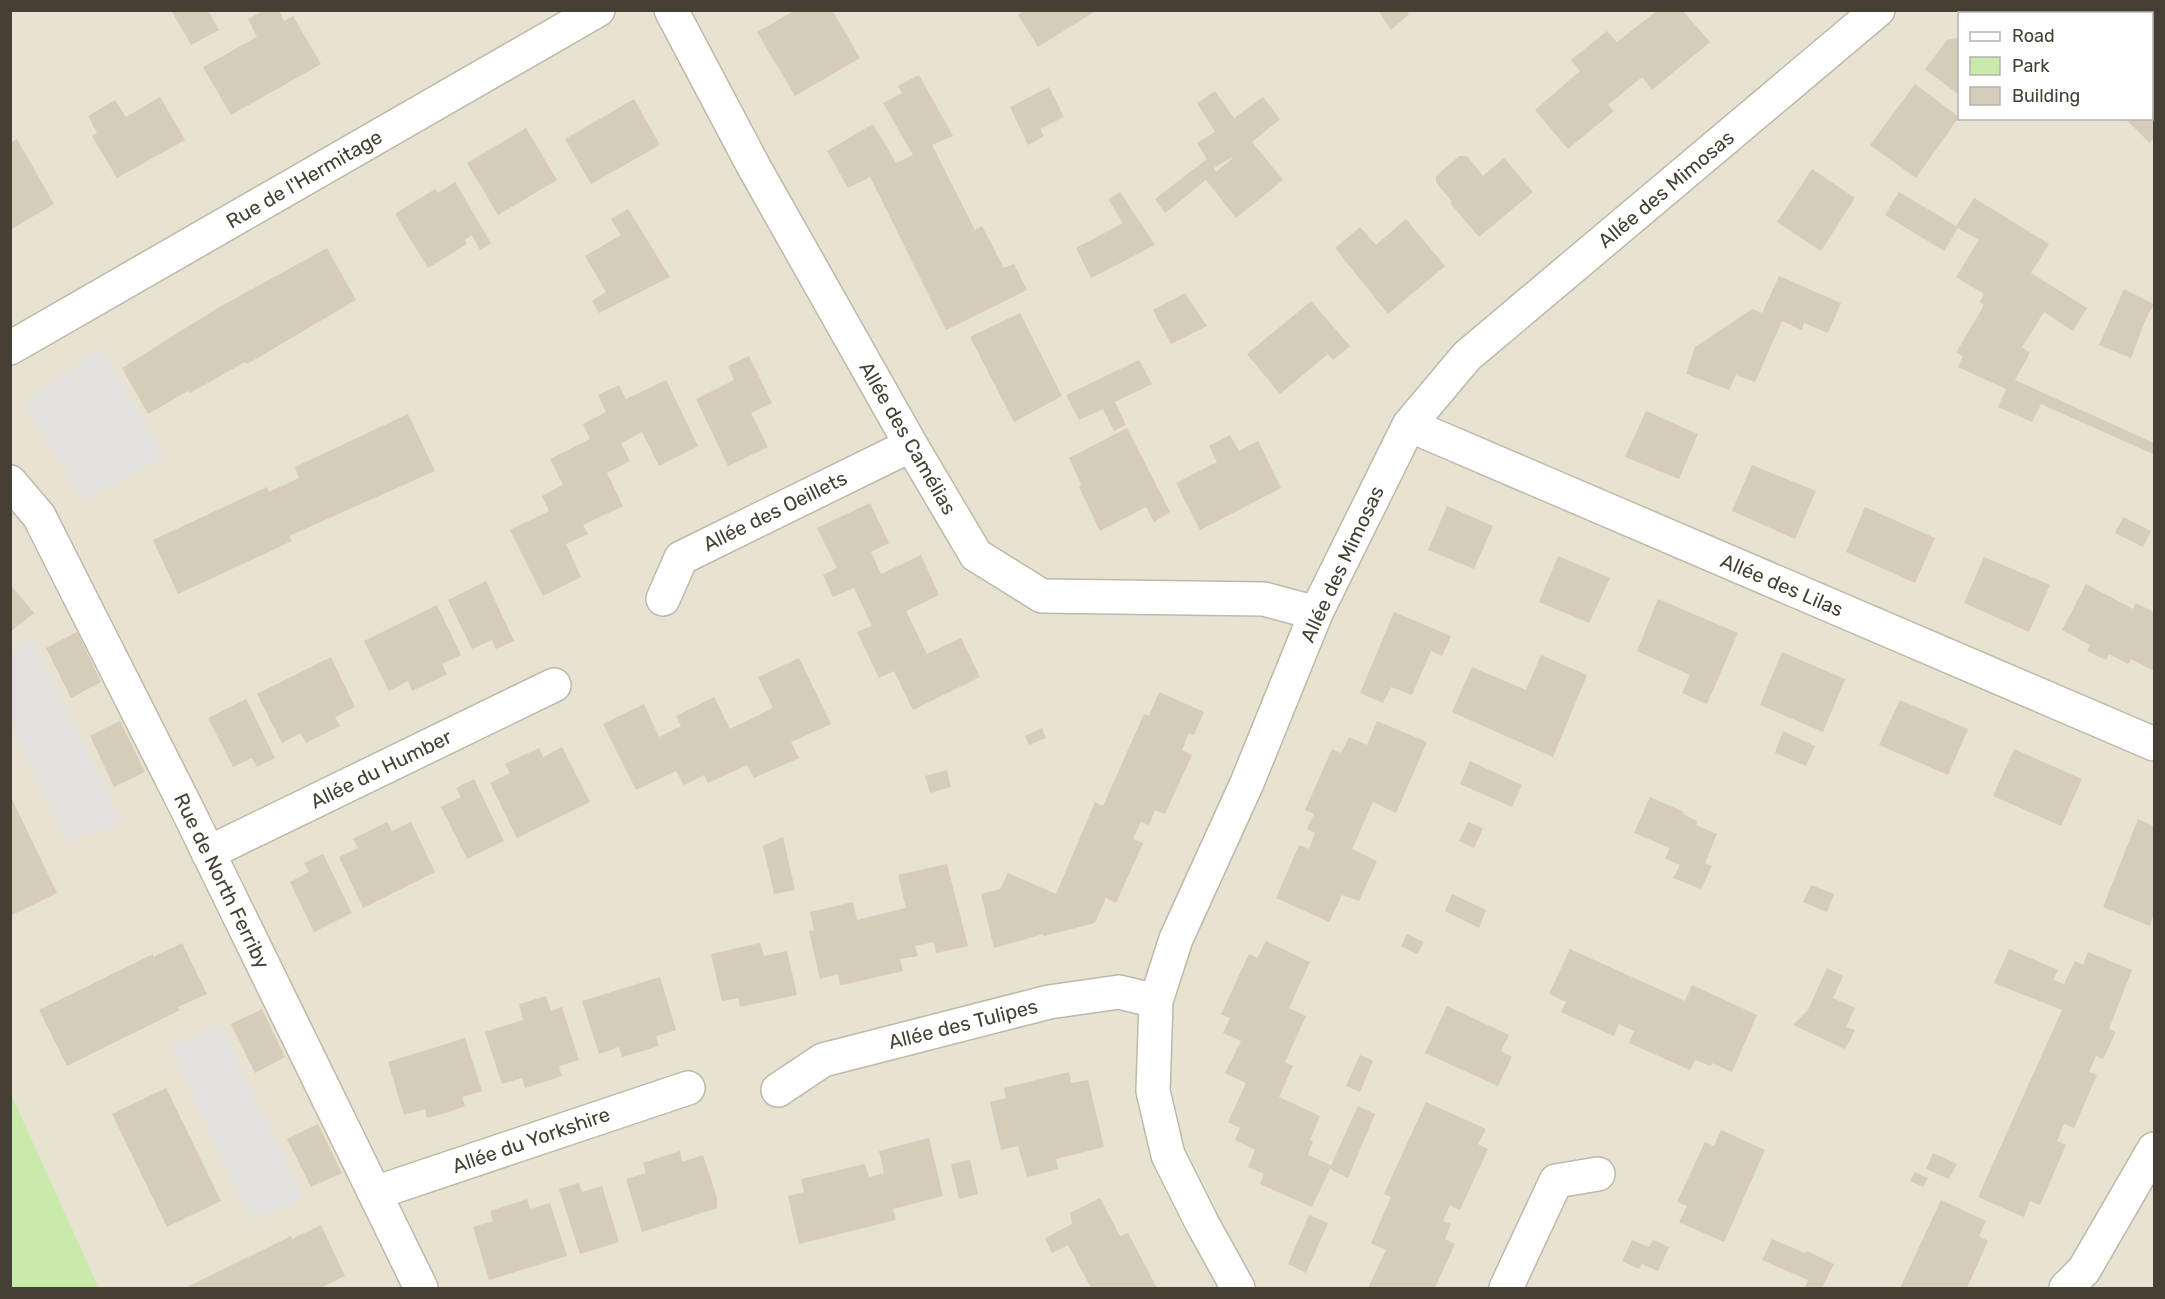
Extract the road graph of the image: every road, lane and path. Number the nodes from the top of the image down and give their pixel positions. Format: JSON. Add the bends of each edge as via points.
{"nodes":[{"id":1,"x":598,"y":10,"type":"edge"},
{"id":2,"x":670,"y":10,"type":"edge"},
{"id":3,"x":1878,"y":10,"type":"edge"},
{"id":4,"x":10,"y":348,"type":"edge"},
{"id":5,"x":1409,"y":425,"type":"junction"},
{"id":6,"x":911,"y":445,"type":"junction"},
{"id":7,"x":10,"y":482,"type":"edge"},
{"id":8,"x":663,"y":599,"type":"dead end"},
{"id":9,"x":1317,"y":613,"type":"junction"},
{"id":10,"x":554,"y":685,"type":"dead end"},
{"id":11,"x":2154,"y":744,"type":"edge"},
{"id":12,"x":208,"y":853,"type":"junction"},
{"id":13,"x":1156,"y":1002,"type":"junction"},
{"id":14,"x":688,"y":1088,"type":"dead end"},
{"id":15,"x":778,"y":1090,"type":"dead end"},
{"id":16,"x":2154,"y":1149,"type":"edge"},
{"id":17,"x":1598,"y":1174,"type":"dead end"},
{"id":18,"x":375,"y":1193,"type":"junction"},
{"id":19,"x":421,"y":1288,"type":"edge"},
{"id":20,"x":1238,"y":1288,"type":"edge"},
{"id":21,"x":1506,"y":1288,"type":"edge"},
{"id":22,"x":2066,"y":1288,"type":"edge"}],
"edges":[{"from":1,"to":4,"type":"street","name":"Rue de l'Hermitage"},
{"from":2,"to":6,"type":"street","name":"Allée des Camélias"},
{"from":3,"to":5,"type":"street","name":"Allée des Mimosas","via":[[1467,356]]},
{"from":5,"to":9,"type":"street","name":"Allée des Mimosas"},
{"from":5,"to":11,"type":"street","name":"Allée des Lilas"},
{"from":6,"to":8,"type":"street","name":"Allée des Oeillets","via":[[681,558]]},
{"from":6,"to":9,"type":"street","name":"Allée des Camélias","via":[[976,555],[1042,596],[1264,599]]},
{"from":7,"to":12,"type":"street","name":"Rue de North Ferriby","via":[[39,516]]},
{"from":9,"to":13,"type":"street","name":"Allée des Mimosas","via":[[1247,783],[1176,939]]},
{"from":10,"to":12,"type":"street","name":"Allée du Humber"},
{"from":12,"to":18,"type":"street","name":"Rue de North Ferriby"},
{"from":13,"to":15,"type":"street","name":"Allée des Tulipes","via":[[1119,992],[1049,1002],[823,1060]]},
{"from":13,"to":20,"type":"street","name":"Allée des Mimosas","via":[[1153,1091],[1168,1155]]},
{"from":14,"to":18,"type":"street","name":"Allée du Yorkshire"},
{"from":16,"to":22,"type":"street","via":[[2084,1270]]},
{"from":17,"to":21,"type":"street","via":[[1556,1181]]},
{"from":18,"to":19,"type":"street","name":"Rue de North Ferriby"}]}
